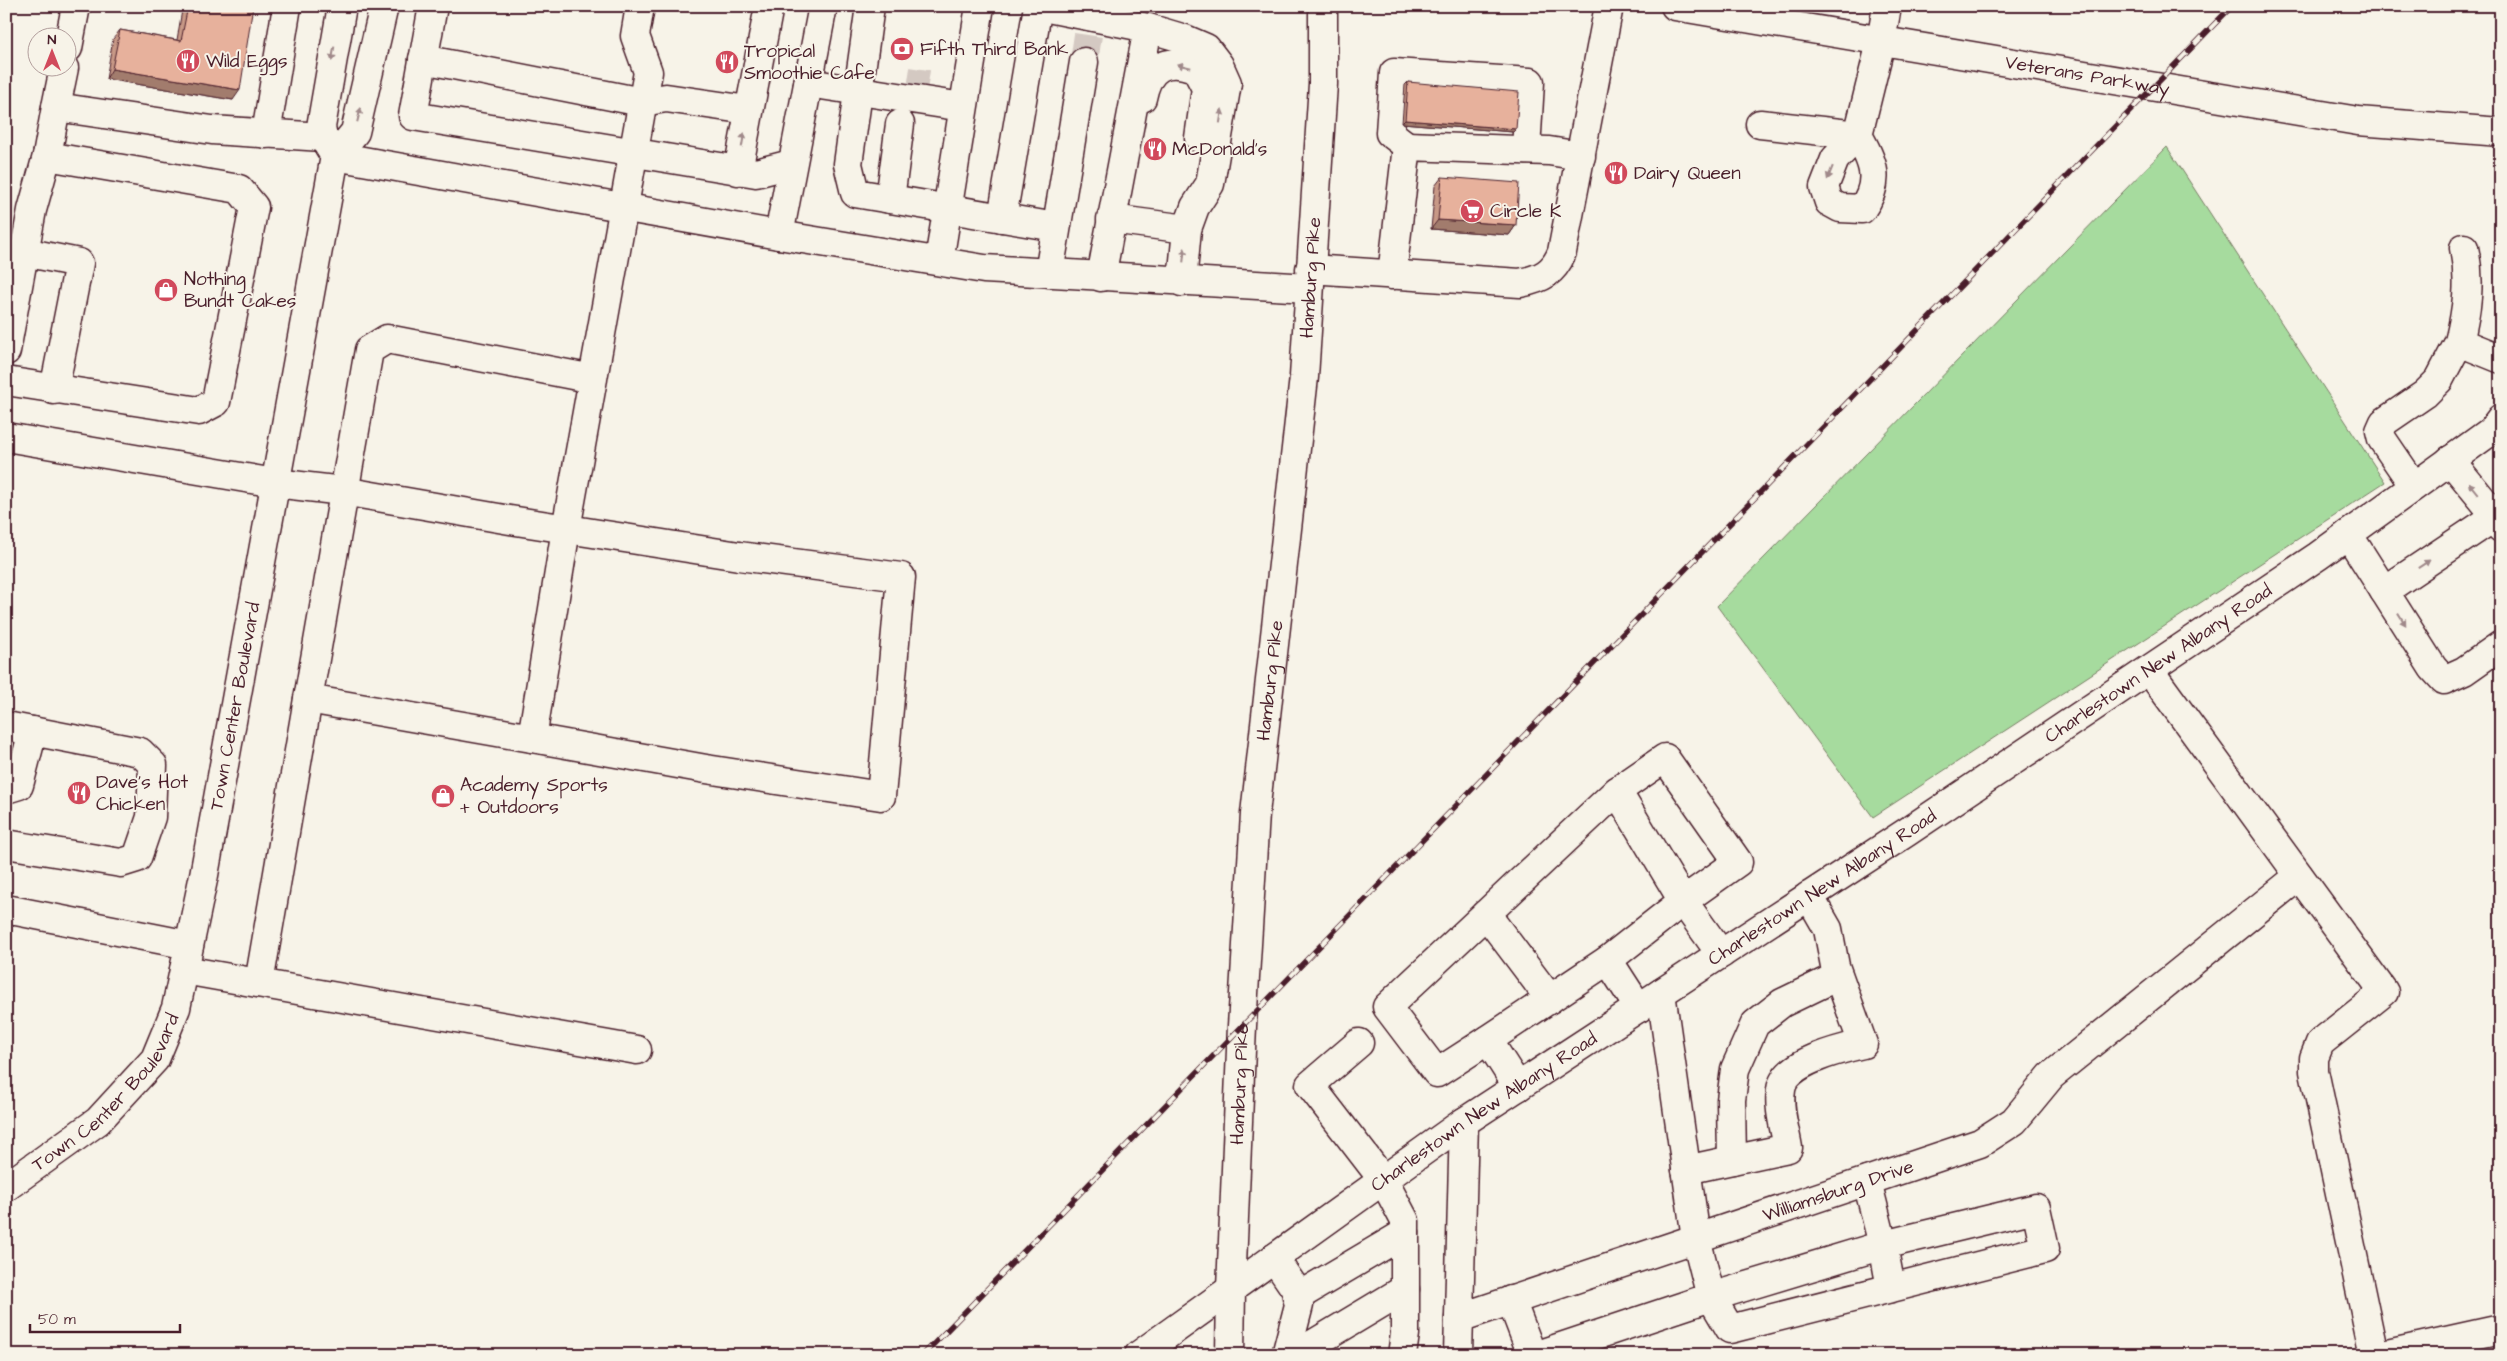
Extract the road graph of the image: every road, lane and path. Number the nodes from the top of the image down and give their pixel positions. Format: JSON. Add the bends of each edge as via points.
{"nodes":[{"id":1,"x":76,"y":6,"type":"edge"},
{"id":2,"x":287,"y":6,"type":"edge"},
{"id":3,"x":342,"y":6,"type":"edge"},
{"id":4,"x":384,"y":6,"type":"edge"},
{"id":5,"x":433,"y":6,"type":"edge"},
{"id":6,"x":640,"y":6,"type":"edge"},
{"id":7,"x":755,"y":6,"type":"edge"},
{"id":8,"x":769,"y":6,"type":"edge"},
{"id":9,"x":823,"y":6,"type":"edge"},
{"id":10,"x":870,"y":6,"type":"edge"},
{"id":11,"x":980,"y":6,"type":"edge"},
{"id":12,"x":1038,"y":6,"type":"edge"},
{"id":13,"x":1323,"y":6,"type":"edge"},
{"id":14,"x":1610,"y":6,"type":"edge"},
{"id":15,"x":1675,"y":6,"type":"edge"},
{"id":16,"x":1887,"y":6,"type":"edge"},
{"id":17,"x":72,"y":28,"type":"edge"},
{"id":18,"x":1148,"y":28,"type":"junction"},
{"id":19,"x":1088,"y":38,"type":"junction"},
{"id":20,"x":1881,"y":42,"type":"junction"},
{"id":21,"x":423,"y":59,"type":"junction"},
{"id":22,"x":754,"y":77,"type":"junction"},
{"id":23,"x":62,"y":78,"type":"edge"},
{"id":24,"x":808,"y":83,"type":"junction"},
{"id":25,"x":866,"y":92,"type":"junction"},
{"id":26,"x":642,"y":102,"type":"junction"},
{"id":27,"x":956,"y":106,"type":"junction"},
{"id":28,"x":56,"y":107,"type":"junction"},
{"id":29,"x":748,"y":110,"type":"junction"},
{"id":30,"x":900,"y":124,"type":"dead end"},
{"id":31,"x":1760,"y":124,"type":"dead end"},
{"id":32,"x":2501,"y":132,"type":"edge"},
{"id":33,"x":266,"y":134,"type":"junction"},
{"id":34,"x":329,"y":146,"type":"junction"},
{"id":35,"x":1407,"y":146,"type":"junction"},
{"id":36,"x":1526,"y":150,"type":"junction"},
{"id":37,"x":634,"y":154,"type":"junction"},
{"id":38,"x":47,"y":156,"type":"junction"},
{"id":39,"x":1580,"y":156,"type":"junction"},
{"id":40,"x":791,"y":164,"type":"junction"},
{"id":41,"x":738,"y":170,"type":"junction"},
{"id":42,"x":890,"y":199,"type":"junction"},
{"id":43,"x":623,"y":207,"type":"junction"},
{"id":44,"x":947,"y":208,"type":"junction"},
{"id":45,"x":1113,"y":208,"type":"junction"},
{"id":46,"x":1002,"y":218,"type":"junction"},
{"id":47,"x":1191,"y":218,"type":"junction"},
{"id":48,"x":1056,"y":227,"type":"junction"},
{"id":49,"x":779,"y":235,"type":"junction"},
{"id":50,"x":2464,"y":248,"type":"dead end"},
{"id":51,"x":24,"y":252,"type":"junction"},
{"id":52,"x":939,"y":262,"type":"junction"},
{"id":53,"x":1049,"y":273,"type":"junction"},
{"id":54,"x":1392,"y":275,"type":"junction"},
{"id":55,"x":1101,"y":277,"type":"junction"},
{"id":56,"x":1310,"y":279,"type":"junction"},
{"id":57,"x":1182,"y":282,"type":"junction"},
{"id":58,"x":2459,"y":342,"type":"junction"},
{"id":59,"x":6,"y":351,"type":"edge"},
{"id":60,"x":2501,"y":359,"type":"edge"},
{"id":61,"x":593,"y":379,"type":"junction"},
{"id":62,"x":6,"y":381,"type":"edge"},
{"id":63,"x":54,"y":390,"type":"junction"},
{"id":64,"x":2501,"y":418,"type":"edge"},
{"id":65,"x":6,"y":437,"type":"edge"},
{"id":66,"x":2450,"y":460,"type":"junction"},
{"id":67,"x":274,"y":482,"type":"junction"},
{"id":68,"x":2414,"y":486,"type":"junction"},
{"id":69,"x":343,"y":491,"type":"junction"},
{"id":70,"x":2498,"y":522,"type":"edge"},
{"id":71,"x":566,"y":529,"type":"junction"},
{"id":72,"x":2348,"y":534,"type":"junction"},
{"id":73,"x":2384,"y":591,"type":"junction"},
{"id":74,"x":2501,"y":645,"type":"edge"},
{"id":75,"x":2149,"y":670,"type":"junction"},
{"id":76,"x":308,"y":699,"type":"junction"},
{"id":77,"x":6,"y":726,"type":"edge"},
{"id":78,"x":33,"y":732,"type":"junction"},
{"id":79,"x":532,"y":738,"type":"junction"},
{"id":80,"x":6,"y":789,"type":"edge"},
{"id":81,"x":1617,"y":791,"type":"junction"},
{"id":82,"x":6,"y":844,"type":"edge"},
{"id":83,"x":2299,"y":876,"type":"junction"},
{"id":84,"x":1809,"y":896,"type":"junction"},
{"id":85,"x":1683,"y":901,"type":"junction"},
{"id":86,"x":6,"y":909,"type":"edge"},
{"id":87,"x":1486,"y":914,"type":"junction"},
{"id":88,"x":1721,"y":954,"type":"junction"},
{"id":89,"x":186,"y":957,"type":"junction"},
{"id":90,"x":1608,"y":960,"type":"junction"},
{"id":91,"x":1838,"y":976,"type":"junction"},
{"id":92,"x":259,"y":983,"type":"junction"},
{"id":93,"x":1661,"y":993,"type":"junction"},
{"id":94,"x":1550,"y":999,"type":"junction"},
{"id":95,"x":1639,"y":1008,"type":"junction"},
{"id":96,"x":1488,"y":1040,"type":"junction"},
{"id":97,"x":1358,"y":1043,"type":"dead end"},
{"id":98,"x":637,"y":1050,"type":"dead end"},
{"id":99,"x":1518,"y":1087,"type":"junction"},
{"id":100,"x":1464,"y":1122,"type":"junction"},
{"id":101,"x":1732,"y":1160,"type":"junction"},
{"id":102,"x":1686,"y":1170,"type":"junction"},
{"id":103,"x":1384,"y":1180,"type":"junction"},
{"id":104,"x":1867,"y":1181,"type":"junction"},
{"id":105,"x":6,"y":1187,"type":"edge"},
{"id":106,"x":1405,"y":1233,"type":"junction"},
{"id":107,"x":1696,"y":1238,"type":"junction"},
{"id":108,"x":1883,"y":1245,"type":"junction"},
{"id":109,"x":1274,"y":1258,"type":"junction"},
{"id":110,"x":1891,"y":1288,"type":"junction"},
{"id":111,"x":1231,"y":1289,"type":"junction"},
{"id":112,"x":1405,"y":1289,"type":"junction"},
{"id":113,"x":1297,"y":1297,"type":"junction"},
{"id":114,"x":1711,"y":1297,"type":"junction"},
{"id":115,"x":1511,"y":1300,"type":"junction"},
{"id":116,"x":1459,"y":1318,"type":"junction"},
{"id":117,"x":2501,"y":1329,"type":"edge"},
{"id":118,"x":1138,"y":1355,"type":"edge"},
{"id":119,"x":1230,"y":1355,"type":"edge"},
{"id":120,"x":1286,"y":1355,"type":"edge"},
{"id":121,"x":1295,"y":1355,"type":"edge"},
{"id":122,"x":1402,"y":1355,"type":"edge"},
{"id":123,"x":1458,"y":1355,"type":"edge"},
{"id":124,"x":1532,"y":1355,"type":"edge"},
{"id":125,"x":1537,"y":1355,"type":"edge"},
{"id":126,"x":2374,"y":1355,"type":"edge"},
{"id":127,"x":2383,"y":1355,"type":"edge"}],
"edges":[{"from":1,"to":17,"type":"street"},
{"from":2,"to":33,"type":"street"},
{"from":3,"to":34,"type":"street","name":"Town Center Boulevard","one_way":true,"via":[[321,127]]},
{"from":34,"to":4,"type":"street","name":"Town Center Boulevard","one_way":true,"via":[[355,132]]},
{"from":5,"to":21,"type":"street"},
{"from":6,"to":26,"type":"street","via":[[634,36],[648,72]]},
{"from":7,"to":22,"type":"street","via":[[746,49]]},
{"from":8,"to":22,"type":"street"},
{"from":9,"to":24,"type":"street"},
{"from":10,"to":25,"type":"street"},
{"from":11,"to":27,"type":"street"},
{"from":12,"to":19,"type":"street"},
{"from":12,"to":46,"type":"street"},
{"from":13,"to":56,"type":"street","name":"Hamburg Pike","via":[[1323,84]]},
{"from":14,"to":39,"type":"street"},
{"from":15,"to":20,"type":"street","name":"Veterans Parkway"},
{"from":16,"to":20,"type":"street"},
{"from":18,"to":19,"type":"street"},
{"from":18,"to":45,"type":"street"},
{"from":47,"to":18,"type":"street","one_way":true,"via":[[1210,184],[1226,83],[1219,65],[1206,48]]},
{"from":19,"to":48,"type":"street"},
{"from":20,"to":31,"type":"street","via":[[1858,135]]},
{"from":20,"to":32,"type":"street","name":"Veterans Parkway","via":[[2358,121]]},
{"from":21,"to":26,"type":"street"},
{"from":21,"to":37,"type":"street","via":[[413,116]]},
{"from":22,"to":29,"type":"street"},
{"from":23,"to":28,"type":"street"},
{"from":24,"to":25,"type":"street"},
{"from":24,"to":40,"type":"street"},
{"from":25,"to":27,"type":"street"},
{"from":25,"to":27,"type":"street","via":[[890,83],[918,82]]},
{"from":25,"to":42,"type":"street","via":[[848,164],[855,193]]},
{"from":26,"to":29,"type":"street","via":[[666,98]]},
{"from":26,"to":37,"type":"street"},
{"from":27,"to":44,"type":"street"},
{"from":28,"to":33,"type":"street","via":[[212,130]]},
{"from":28,"to":38,"type":"street"},
{"from":41,"to":29,"type":"street","one_way":true},
{"from":30,"to":42,"type":"street"},
{"from":33,"to":34,"type":"street"},
{"from":34,"to":43,"type":"street"},
{"from":34,"to":67,"type":"street","name":"Town Center Boulevard"},
{"from":35,"to":36,"type":"street"},
{"from":35,"to":36,"type":"street","via":[[1390,133],[1394,73],[1530,82]]},
{"from":35,"to":54,"type":"street"},
{"from":36,"to":39,"type":"street"},
{"from":37,"to":41,"type":"street"},
{"from":37,"to":43,"type":"street"},
{"from":38,"to":51,"type":"street"},
{"from":38,"to":63,"type":"street","via":[[239,189],[254,207],[216,402],[200,411]]},
{"from":39,"to":54,"type":"street","via":[[1562,252],[1552,271],[1543,277],[1520,283]]},
{"from":40,"to":41,"type":"street","via":[[756,173]]},
{"from":40,"to":49,"type":"street"},
{"from":42,"to":44,"type":"street"},
{"from":43,"to":49,"type":"street"},
{"from":43,"to":61,"type":"street"},
{"from":44,"to":46,"type":"street"},
{"from":44,"to":52,"type":"street"},
{"from":45,"to":47,"type":"street"},
{"from":47,"to":45,"type":"street","one_way":true,"via":[[1206,88],[1196,69],[1181,63],[1164,65],[1151,73],[1144,90],[1126,188]]},
{"from":45,"to":55,"type":"street"},
{"from":46,"to":48,"type":"street"},
{"from":57,"to":47,"type":"street","one_way":true},
{"from":48,"to":53,"type":"street"},
{"from":49,"to":52,"type":"street"},
{"from":50,"to":58,"type":"street","via":[[2468,291]]},
{"from":51,"to":59,"type":"street"},
{"from":51,"to":63,"type":"street","via":[[79,264]]},
{"from":52,"to":53,"type":"street"},
{"from":53,"to":55,"type":"street"},
{"from":54,"to":56,"type":"street"},
{"from":55,"to":57,"type":"street"},
{"from":56,"to":57,"type":"street"},
{"from":56,"to":111,"type":"street","name":"Hamburg Pike","via":[[1303,386],[1255,814]]},
{"from":58,"to":60,"type":"street"},
{"from":58,"to":68,"type":"street","via":[[2439,380],[2425,394],[2384,422],[2380,431],[2382,439]]},
{"from":61,"to":69,"type":"street","via":[[387,340],[369,350]]},
{"from":61,"to":71,"type":"street"},
{"from":62,"to":63,"type":"street"},
{"from":64,"to":66,"type":"street","name":"Charlestown New Albany Road","via":[[2492,431]]},
{"from":65,"to":67,"type":"street"},
{"from":66,"to":68,"type":"street","name":"Charlestown New Albany Road"},
{"from":70,"to":66,"type":"street","one_way":true},
{"from":67,"to":69,"type":"street"},
{"from":67,"to":89,"type":"street","name":"Town Center Boulevard","via":[[204,875]]},
{"from":68,"to":72,"type":"street","name":"Charlestown New Albany Road"},
{"from":69,"to":71,"type":"street"},
{"from":69,"to":76,"type":"street"},
{"from":73,"to":70,"type":"street","one_way":true},
{"from":71,"to":79,"type":"street"},
{"from":71,"to":79,"type":"street","via":[[901,577],[881,796]]},
{"from":72,"to":73,"type":"street"},
{"from":72,"to":75,"type":"street","name":"Charlestown New Albany Road"},
{"from":73,"to":74,"type":"street","one_way":true,"via":[[2444,680],[2464,671]]},
{"from":75,"to":83,"type":"street"},
{"from":75,"to":84,"type":"street","name":"Charlestown New Albany Road"},
{"from":76,"to":79,"type":"street"},
{"from":76,"to":92,"type":"street"},
{"from":77,"to":78,"type":"street"},
{"from":78,"to":80,"type":"street","via":[[19,785]]},
{"from":78,"to":82,"type":"street","via":[[140,752],[154,765],[151,817],[137,858],[121,862]]},
{"from":81,"to":85,"type":"street"},
{"from":81,"to":85,"type":"street","via":[[1665,758],[1738,862]]},
{"from":81,"to":87,"type":"street"},
{"from":83,"to":104,"type":"street","name":"Williamsburg Drive","via":[[2051,1076],[2014,1121],[1980,1143]]},
{"from":83,"to":126,"type":"street","via":[[2384,992],[2320,1044],[2314,1058],[2314,1071]]},
{"from":84,"to":88,"type":"street","name":"Charlestown New Albany Road"},
{"from":84,"to":91,"type":"street","via":[[1828,929]]},
{"from":85,"to":88,"type":"street"},
{"from":85,"to":90,"type":"street"},
{"from":86,"to":89,"type":"street"},
{"from":87,"to":94,"type":"street"},
{"from":87,"to":96,"type":"street","via":[[1387,1007],[1437,1073]]},
{"from":88,"to":93,"type":"street","name":"Charlestown New Albany Road"},
{"from":89,"to":92,"type":"street"},
{"from":89,"to":105,"type":"street","name":"Town Center Boulevard","via":[[176,1008],[155,1059],[98,1121]]},
{"from":90,"to":94,"type":"street"},
{"from":90,"to":95,"type":"street"},
{"from":91,"to":101,"type":"street","via":[[1782,1003],[1755,1024],[1734,1069]]},
{"from":91,"to":101,"type":"street","via":[[1863,1044],[1822,1053],[1793,1071],[1781,1087],[1780,1106],[1788,1148]]},
{"from":92,"to":98,"type":"street"},
{"from":93,"to":95,"type":"street","name":"Charlestown New Albany Road"},
{"from":93,"to":102,"type":"street"},
{"from":94,"to":96,"type":"street"},
{"from":95,"to":99,"type":"street","name":"Charlestown New Albany Road"},
{"from":96,"to":99,"type":"street"},
{"from":97,"to":103,"type":"street","via":[[1310,1085]]},
{"from":99,"to":100,"type":"street","name":"Charlestown New Albany Road"},
{"from":100,"to":103,"type":"street","name":"Charlestown New Albany Road"},
{"from":100,"to":116,"type":"street"},
{"from":101,"to":102,"type":"street"},
{"from":102,"to":107,"type":"street"},
{"from":103,"to":106,"type":"street","via":[[1405,1221]]},
{"from":103,"to":109,"type":"street","name":"Charlestown New Albany Road"},
{"from":104,"to":107,"type":"street","name":"Williamsburg Drive"},
{"from":104,"to":108,"type":"street"},
{"from":106,"to":112,"type":"street"},
{"from":106,"to":113,"type":"street"},
{"from":107,"to":114,"type":"street"},
{"from":107,"to":115,"type":"street","name":"Williamsburg Drive"},
{"from":108,"to":110,"type":"street"},
{"from":108,"to":110,"type":"street","via":[[2036,1208],[2045,1249]]},
{"from":108,"to":114,"type":"street"},
{"from":109,"to":111,"type":"street","name":"Charlestown New Albany Road"},
{"from":109,"to":113,"type":"street","via":[[1296,1290]]},
{"from":110,"to":114,"type":"street","via":[[1730,1329]]},
{"from":111,"to":118,"type":"street","name":"Charlestown New Albany Road"},
{"from":111,"to":119,"type":"street","name":"Hamburg Pike"},
{"from":112,"to":121,"type":"street"},
{"from":112,"to":122,"type":"street"},
{"from":113,"to":120,"type":"street","via":[[1299,1305]]},
{"from":114,"to":125,"type":"street"},
{"from":115,"to":116,"type":"street","name":"Williamsburg Drive"},
{"from":115,"to":124,"type":"street"},
{"from":116,"to":123,"type":"street"},
{"from":117,"to":127,"type":"street"}]}
